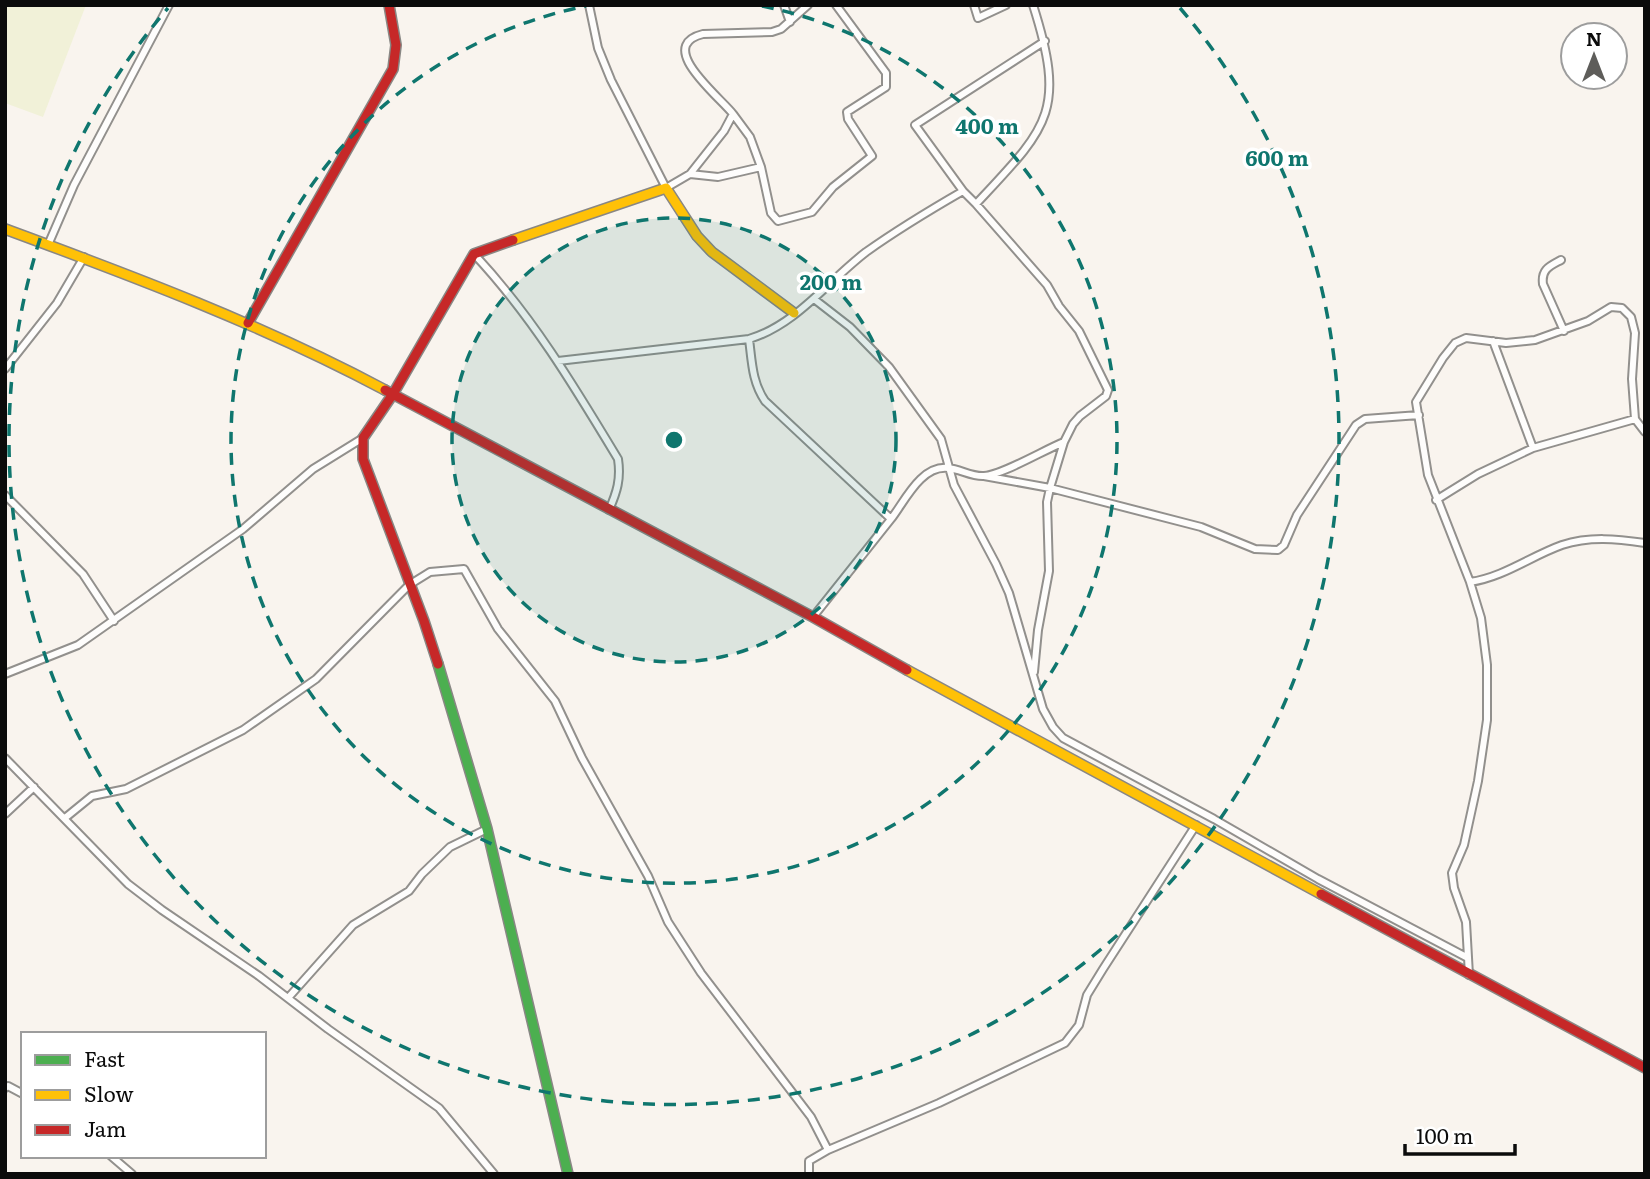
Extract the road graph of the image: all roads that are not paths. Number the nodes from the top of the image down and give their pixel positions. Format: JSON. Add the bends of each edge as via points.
{"nodes":[{"id":1,"x":169,"y":5,"type":"edge"},
{"id":2,"x":389,"y":5,"type":"edge"},
{"id":3,"x":589,"y":5,"type":"edge"},
{"id":4,"x":784,"y":5,"type":"edge"},
{"id":5,"x":808,"y":5,"type":"edge"},
{"id":6,"x":836,"y":5,"type":"edge"},
{"id":7,"x":974,"y":5,"type":"edge"},
{"id":8,"x":1006,"y":5,"type":"edge"},
{"id":9,"x":1033,"y":5,"type":"edge"},
{"id":10,"x":790,"y":22,"type":"junction"},
{"id":11,"x":1045,"y":41,"type":"junction"},
{"id":12,"x":733,"y":114,"type":"junction"},
{"id":13,"x":761,"y":167,"type":"junction"},
{"id":14,"x":690,"y":174,"type":"junction"},
{"id":15,"x":666,"y":188,"type":"junction"},
{"id":16,"x":963,"y":191,"type":"junction"},
{"id":17,"x":976,"y":204,"type":"junction"},
{"id":18,"x":5,"y":229,"type":"edge"},
{"id":19,"x":48,"y":244,"type":"junction"},
{"id":20,"x":474,"y":254,"type":"junction"},
{"id":21,"x":84,"y":257,"type":"junction"},
{"id":22,"x":1561,"y":260,"type":"dead end"},
{"id":23,"x":814,"y":299,"type":"junction"},
{"id":24,"x":794,"y":313,"type":"junction"},
{"id":25,"x":248,"y":323,"type":"junction"},
{"id":26,"x":1564,"y":331,"type":"junction"},
{"id":27,"x":750,"y":339,"type":"junction"},
{"id":28,"x":1493,"y":341,"type":"junction"},
{"id":29,"x":558,"y":361,"type":"junction"},
{"id":30,"x":5,"y":369,"type":"edge"},
{"id":31,"x":393,"y":394,"type":"junction"},
{"id":32,"x":1419,"y":415,"type":"junction"},
{"id":33,"x":1634,"y":419,"type":"junction"},
{"id":34,"x":1645,"y":432,"type":"edge"},
{"id":35,"x":363,"y":438,"type":"junction"},
{"id":36,"x":1063,"y":442,"type":"junction"},
{"id":37,"x":1533,"y":448,"type":"junction"},
{"id":38,"x":950,"y":468,"type":"junction"},
{"id":39,"x":984,"y":476,"type":"junction"},
{"id":40,"x":1050,"y":488,"type":"junction"},
{"id":41,"x":5,"y":495,"type":"edge"},
{"id":42,"x":1436,"y":500,"type":"junction"},
{"id":43,"x":609,"y":510,"type":"junction"},
{"id":44,"x":891,"y":519,"type":"junction"},
{"id":45,"x":1645,"y":543,"type":"edge"},
{"id":46,"x":1470,"y":582,"type":"junction"},
{"id":47,"x":409,"y":585,"type":"junction"},
{"id":48,"x":813,"y":617,"type":"junction"},
{"id":49,"x":114,"y":621,"type":"junction"},
{"id":50,"x":5,"y":674,"type":"edge"},
{"id":51,"x":1034,"y":674,"type":"junction"},
{"id":52,"x":5,"y":758,"type":"edge"},
{"id":53,"x":34,"y":788,"type":"junction"},
{"id":54,"x":5,"y":814,"type":"edge"},
{"id":55,"x":65,"y":818,"type":"junction"},
{"id":56,"x":1196,"y":825,"type":"junction"},
{"id":57,"x":486,"y":829,"type":"junction"},
{"id":58,"x":1468,"y":958,"type":"junction"},
{"id":59,"x":1469,"y":975,"type":"junction"},
{"id":60,"x":288,"y":998,"type":"junction"},
{"id":61,"x":1645,"y":1068,"type":"edge"},
{"id":62,"x":5,"y":1088,"type":"edge"},
{"id":63,"x":21,"y":1093,"type":"edge"},
{"id":64,"x":828,"y":1150,"type":"junction"},
{"id":65,"x":113,"y":1158,"type":"edge"},
{"id":66,"x":132,"y":1174,"type":"edge"},
{"id":67,"x":494,"y":1174,"type":"edge"},
{"id":68,"x":568,"y":1174,"type":"edge"},
{"id":69,"x":809,"y":1174,"type":"edge"}],
"edges":[{"from":1,"to":19,"type":"street"},
{"from":2,"to":25,"type":"main road","via":[[397,42],[393,69]]},
{"from":3,"to":15,"type":"street","via":[[611,80]]},
{"from":4,"to":10,"type":"street"},
{"from":5,"to":10,"type":"street"},
{"from":6,"to":13,"type":"street","via":[[886,73],[886,87],[847,112],[872,156],[833,187],[812,212],[784,221],[774,219]]},
{"from":7,"to":8,"type":"street","via":[[978,18]]},
{"from":9,"to":11,"type":"street"},
{"from":10,"to":12,"type":"street","via":[[772,32],[703,34],[687,42],[686,59],[691,68]]},
{"from":11,"to":16,"type":"street","via":[[915,125]]},
{"from":11,"to":17,"type":"street","via":[[1050,76],[1045,118],[1019,156]]},
{"from":12,"to":13,"type":"street","via":[[746,130]]},
{"from":12,"to":14,"type":"street"},
{"from":13,"to":14,"type":"street","via":[[718,177]]},
{"from":14,"to":15,"type":"street"},
{"from":15,"to":20,"type":"main road"},
{"from":15,"to":24,"type":"main road","via":[[712,252]]},
{"from":16,"to":17,"type":"street"},
{"from":16,"to":23,"type":"street","via":[[866,253]]},
{"from":17,"to":36,"type":"street","via":[[1047,285],[1079,331],[1108,390],[1107,396],[1080,416]]},
{"from":18,"to":19,"type":"main road"},
{"from":19,"to":21,"type":"main road"},
{"from":20,"to":29,"type":"street","via":[[524,312]]},
{"from":20,"to":31,"type":"main road"},
{"from":21,"to":25,"type":"main road"},
{"from":21,"to":30,"type":"street","via":[[57,303]]},
{"from":22,"to":26,"type":"street","via":[[1542,276]]},
{"from":23,"to":24,"type":"street"},
{"from":23,"to":38,"type":"street","via":[[889,367],[942,439]]},
{"from":24,"to":27,"type":"street","via":[[776,328]]},
{"from":25,"to":31,"type":"main road"},
{"from":26,"to":28,"type":"street","via":[[1521,342]]},
{"from":26,"to":33,"type":"street","via":[[1611,307],[1622,308],[1631,317],[1635,333]]},
{"from":27,"to":29,"type":"street"},
{"from":27,"to":44,"type":"street","via":[[753,378],[765,401]]},
{"from":28,"to":32,"type":"street","via":[[1466,338],[1455,343],[1416,402]]},
{"from":28,"to":37,"type":"street"},
{"from":29,"to":43,"type":"street","via":[[618,459],[619,487]]},
{"from":31,"to":35,"type":"main road"},
{"from":31,"to":43,"type":"main road"},
{"from":32,"to":40,"type":"street","via":[[1365,419],[1356,425],[1278,550],[1255,549],[1201,527]]},
{"from":32,"to":42,"type":"street"},
{"from":33,"to":34,"type":"street"},
{"from":33,"to":37,"type":"street"},
{"from":35,"to":47,"type":"main road","via":[[363,459]]},
{"from":35,"to":49,"type":"street","via":[[313,468],[243,529]]},
{"from":36,"to":39,"type":"street"},
{"from":36,"to":40,"type":"street"},
{"from":37,"to":42,"type":"street"},
{"from":38,"to":39,"type":"street"},
{"from":38,"to":44,"type":"street","via":[[936,467],[927,473]]},
{"from":38,"to":51,"type":"street","via":[[954,485],[1009,593]]},
{"from":39,"to":40,"type":"street"},
{"from":40,"to":51,"type":"street","via":[[1049,571]]},
{"from":41,"to":49,"type":"street","via":[[83,575]]},
{"from":42,"to":46,"type":"street"},
{"from":43,"to":48,"type":"main road"},
{"from":44,"to":48,"type":"street"},
{"from":45,"to":46,"type":"street","via":[[1590,539],[1563,545],[1487,580]]},
{"from":46,"to":58,"type":"street","via":[[1481,618],[1488,686],[1470,824],[1452,873],[1466,922]]},
{"from":47,"to":55,"type":"street","via":[[316,679],[273,710],[126,789],[92,796]]},
{"from":47,"to":57,"type":"main road","via":[[451,706]]},
{"from":47,"to":64,"type":"street","via":[[430,572],[464,569],[470,575],[498,629],[555,701],[668,922],[709,984],[811,1116]]},
{"from":48,"to":56,"type":"main road"},
{"from":49,"to":50,"type":"street","via":[[78,645]]},
{"from":51,"to":58,"type":"street","via":[[1043,709],[1063,738]]},
{"from":52,"to":53,"type":"street"},
{"from":53,"to":54,"type":"street"},
{"from":53,"to":55,"type":"street"},
{"from":55,"to":60,"type":"street","via":[[128,884]]},
{"from":56,"to":59,"type":"main road"},
{"from":56,"to":64,"type":"street","via":[[1087,995],[1079,1026],[1065,1043]]},
{"from":57,"to":60,"type":"street","via":[[450,847],[409,891],[346,932]]},
{"from":57,"to":68,"type":"main road"},
{"from":58,"to":59,"type":"street"},
{"from":59,"to":61,"type":"main road"},
{"from":60,"to":67,"type":"street","via":[[439,1108]]},
{"from":62,"to":63,"type":"street"},
{"from":64,"to":69,"type":"street","via":[[809,1161]]},
{"from":65,"to":66,"type":"street"}]}
